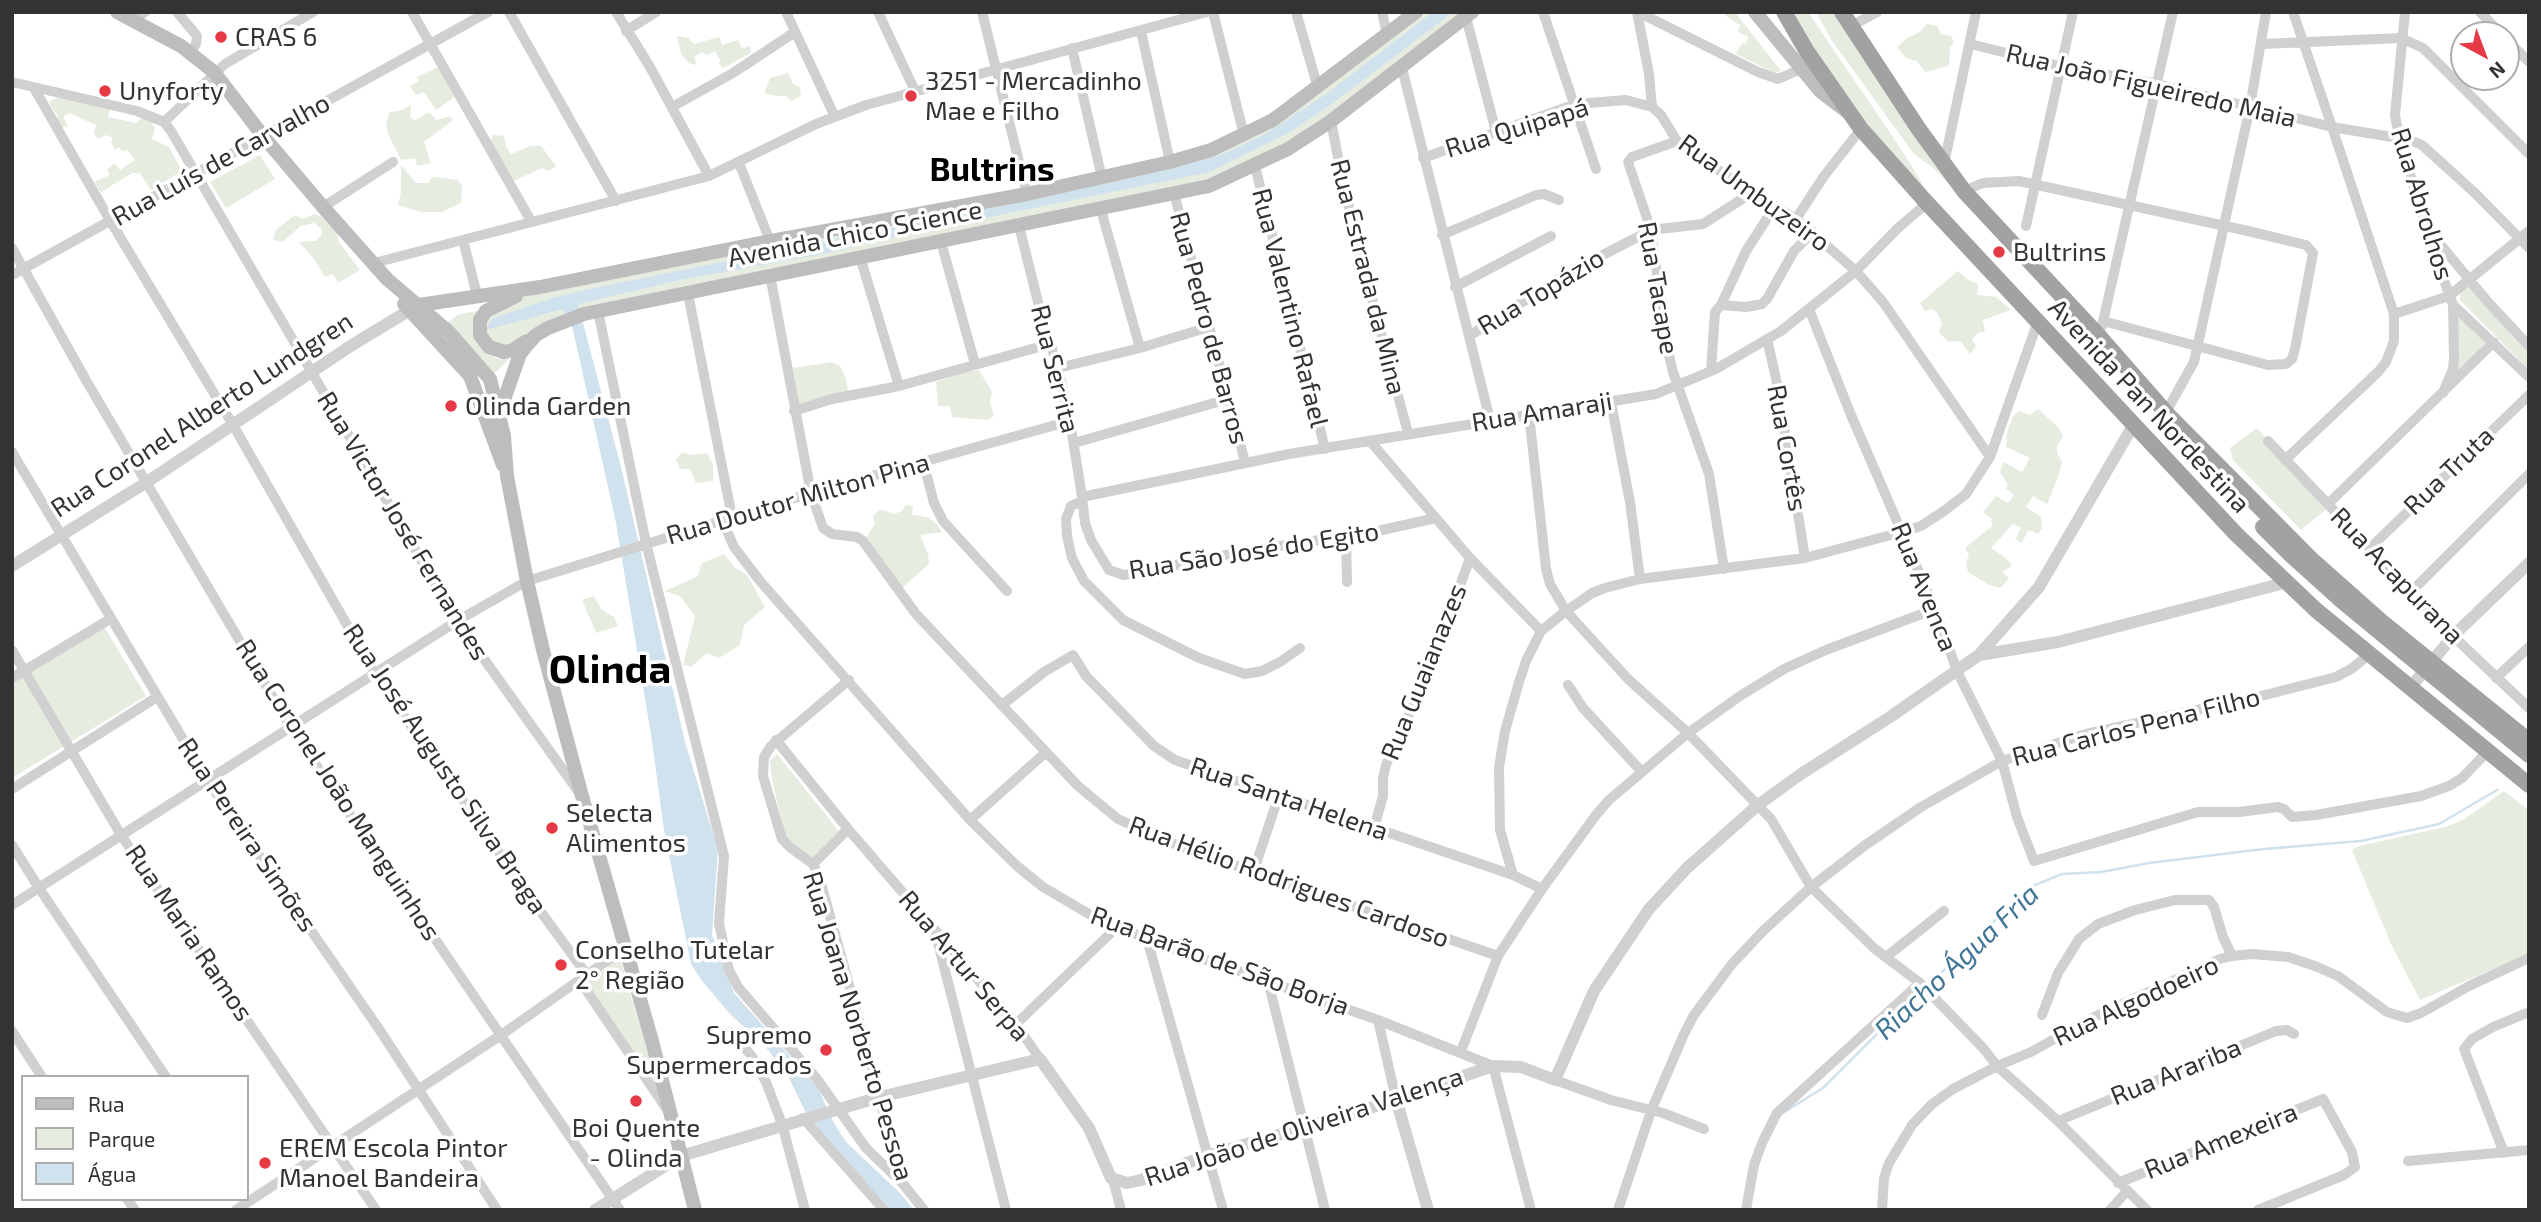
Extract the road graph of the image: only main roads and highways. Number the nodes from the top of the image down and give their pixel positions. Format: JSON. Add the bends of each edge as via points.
{"nodes":[{"id":1,"x":1416,"y":12,"type":"edge"},
{"id":2,"x":1755,"y":12,"type":"edge"},
{"id":3,"x":1784,"y":12,"type":"edge"},
{"id":4,"x":130,"y":15,"type":"edge"},
{"id":5,"x":1469,"y":15,"type":"edge"},
{"id":6,"x":1847,"y":19,"type":"edge"},
{"id":7,"x":1847,"y":111,"type":"junction"},
{"id":8,"x":540,"y":287,"type":"junction"},
{"id":9,"x":414,"y":307,"type":"junction"},
{"id":10,"x":536,"y":335,"type":"junction"},
{"id":11,"x":520,"y":354,"type":"junction"},
{"id":12,"x":470,"y":376,"type":"junction"},
{"id":13,"x":490,"y":379,"type":"junction"},
{"id":14,"x":500,"y":413,"type":"junction"},
{"id":15,"x":2168,"y":415,"type":"junction"},
{"id":16,"x":508,"y":476,"type":"junction"},
{"id":17,"x":2470,"y":694,"type":"junction"},
{"id":18,"x":2449,"y":720,"type":"junction"},
{"id":19,"x":2529,"y":741,"type":"edge"},
{"id":20,"x":2529,"y":754,"type":"edge"},
{"id":21,"x":2529,"y":785,"type":"edge"},
{"id":22,"x":695,"y":1210,"type":"edge"}],
"edges":[{"from":1,"to":8,"type":"main road","name":"Avenida Chico Science","via":[[1273,120],[1170,162],[1027,194]]},
{"from":2,"to":7,"type":"main road","via":[[1820,91]]},
{"from":3,"to":7,"type":"highway","name":"Avenida Pan Nordestina"},
{"from":4,"to":9,"type":"main road","via":[[191,52],[214,72],[323,207]]},
{"from":5,"to":10,"type":"main road","name":"Avenida Chico Science","via":[[1331,121],[1288,149],[1209,186],[591,312]]},
{"from":6,"to":15,"type":"highway","name":"Avenida Pan Nordestina","via":[[1964,191],[2101,328]]},
{"from":7,"to":18,"type":"highway","name":"Avenida Pan Nordestina","via":[[1927,203],[2284,583]]},
{"from":8,"to":9,"type":"main road","name":"Avenida Chico Science"},
{"from":8,"to":10,"type":"main road","via":[[492,307],[479,324],[482,340],[494,350],[510,351]]},
{"from":9,"to":12,"type":"main road"},
{"from":9,"to":13,"type":"main road","via":[[457,340]]},
{"from":10,"to":11,"type":"main road","name":"Avenida Chico Science"},
{"from":11,"to":13,"type":"main road"},
{"from":11,"to":14,"type":"main road","name":"Avenida Chico Science"},
{"from":12,"to":13,"type":"main road"},
{"from":12,"to":16,"type":"main road"},
{"from":13,"to":14,"type":"main road"},
{"from":14,"to":16,"type":"main road"},
{"from":15,"to":17,"type":"highway","name":"Avenida Pan Nordestina","via":[[2311,559]]},
{"from":15,"to":20,"type":"highway","name":"Avenida Pan Nordestina","bridge":true,"via":[[2203,461],[2291,555]]},
{"from":16,"to":22,"type":"main road","via":[[527,581]]},
{"from":17,"to":18,"type":"highway","via":[[2453,701]]},
{"from":17,"to":19,"type":"highway","name":"Avenida Pan Nordestina"},
{"from":18,"to":21,"type":"highway","name":"Avenida Pan Nordestina"}]}
